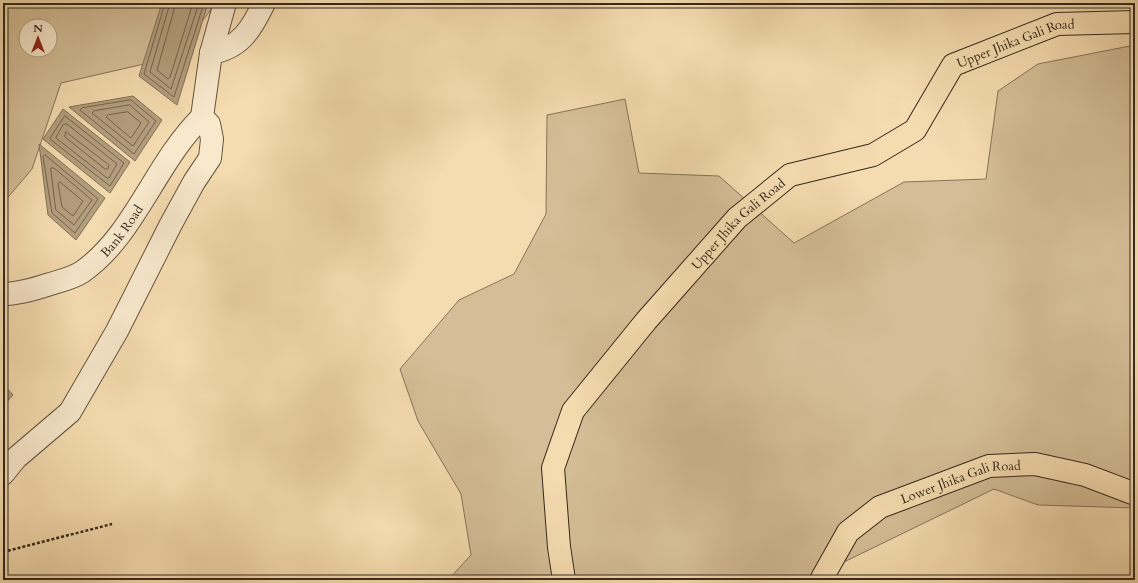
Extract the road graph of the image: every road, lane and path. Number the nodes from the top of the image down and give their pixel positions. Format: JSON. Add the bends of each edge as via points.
{"nodes":[{"id":1,"x":225,"y":3,"type":"edge"},
{"id":2,"x":264,"y":3,"type":"edge"},
{"id":3,"x":1135,"y":22,"type":"edge"},
{"id":4,"x":211,"y":53,"type":"junction"},
{"id":5,"x":202,"y":117,"type":"junction"},
{"id":6,"x":3,"y":294,"type":"edge"},
{"id":7,"x":3,"y":474,"type":"edge"},
{"id":8,"x":1135,"y":494,"type":"edge"},
{"id":9,"x":112,"y":524,"type":"dead end"},
{"id":10,"x":3,"y":552,"type":"edge"},
{"id":11,"x":564,"y":580,"type":"edge"},
{"id":12,"x":821,"y":580,"type":"edge"}],
"edges":[{"from":1,"to":4,"type":"street"},
{"from":2,"to":4,"type":"street","via":[[245,36],[222,51]]},
{"from":3,"to":11,"type":"main road","name":"Upper Jhika Gali Road","via":[[1057,24],[953,65],[915,130],[873,155],[790,175],[736,218],[646,321],[573,411],[553,468]]},
{"from":4,"to":5,"type":"street"},
{"from":5,"to":6,"type":"street","name":"Bank Road","via":[[169,157],[113,245],[81,273],[35,290]]},
{"from":5,"to":7,"type":"street","via":[[209,124],[212,139],[210,158],[179,210],[117,331],[70,412],[21,454]]},
{"from":8,"to":12,"type":"main road","name":"Lower Jhika Gali Road","via":[[1085,475],[1035,464],[989,466],[880,506],[848,532]]},
{"from":9,"to":10,"type":"path"}]}
